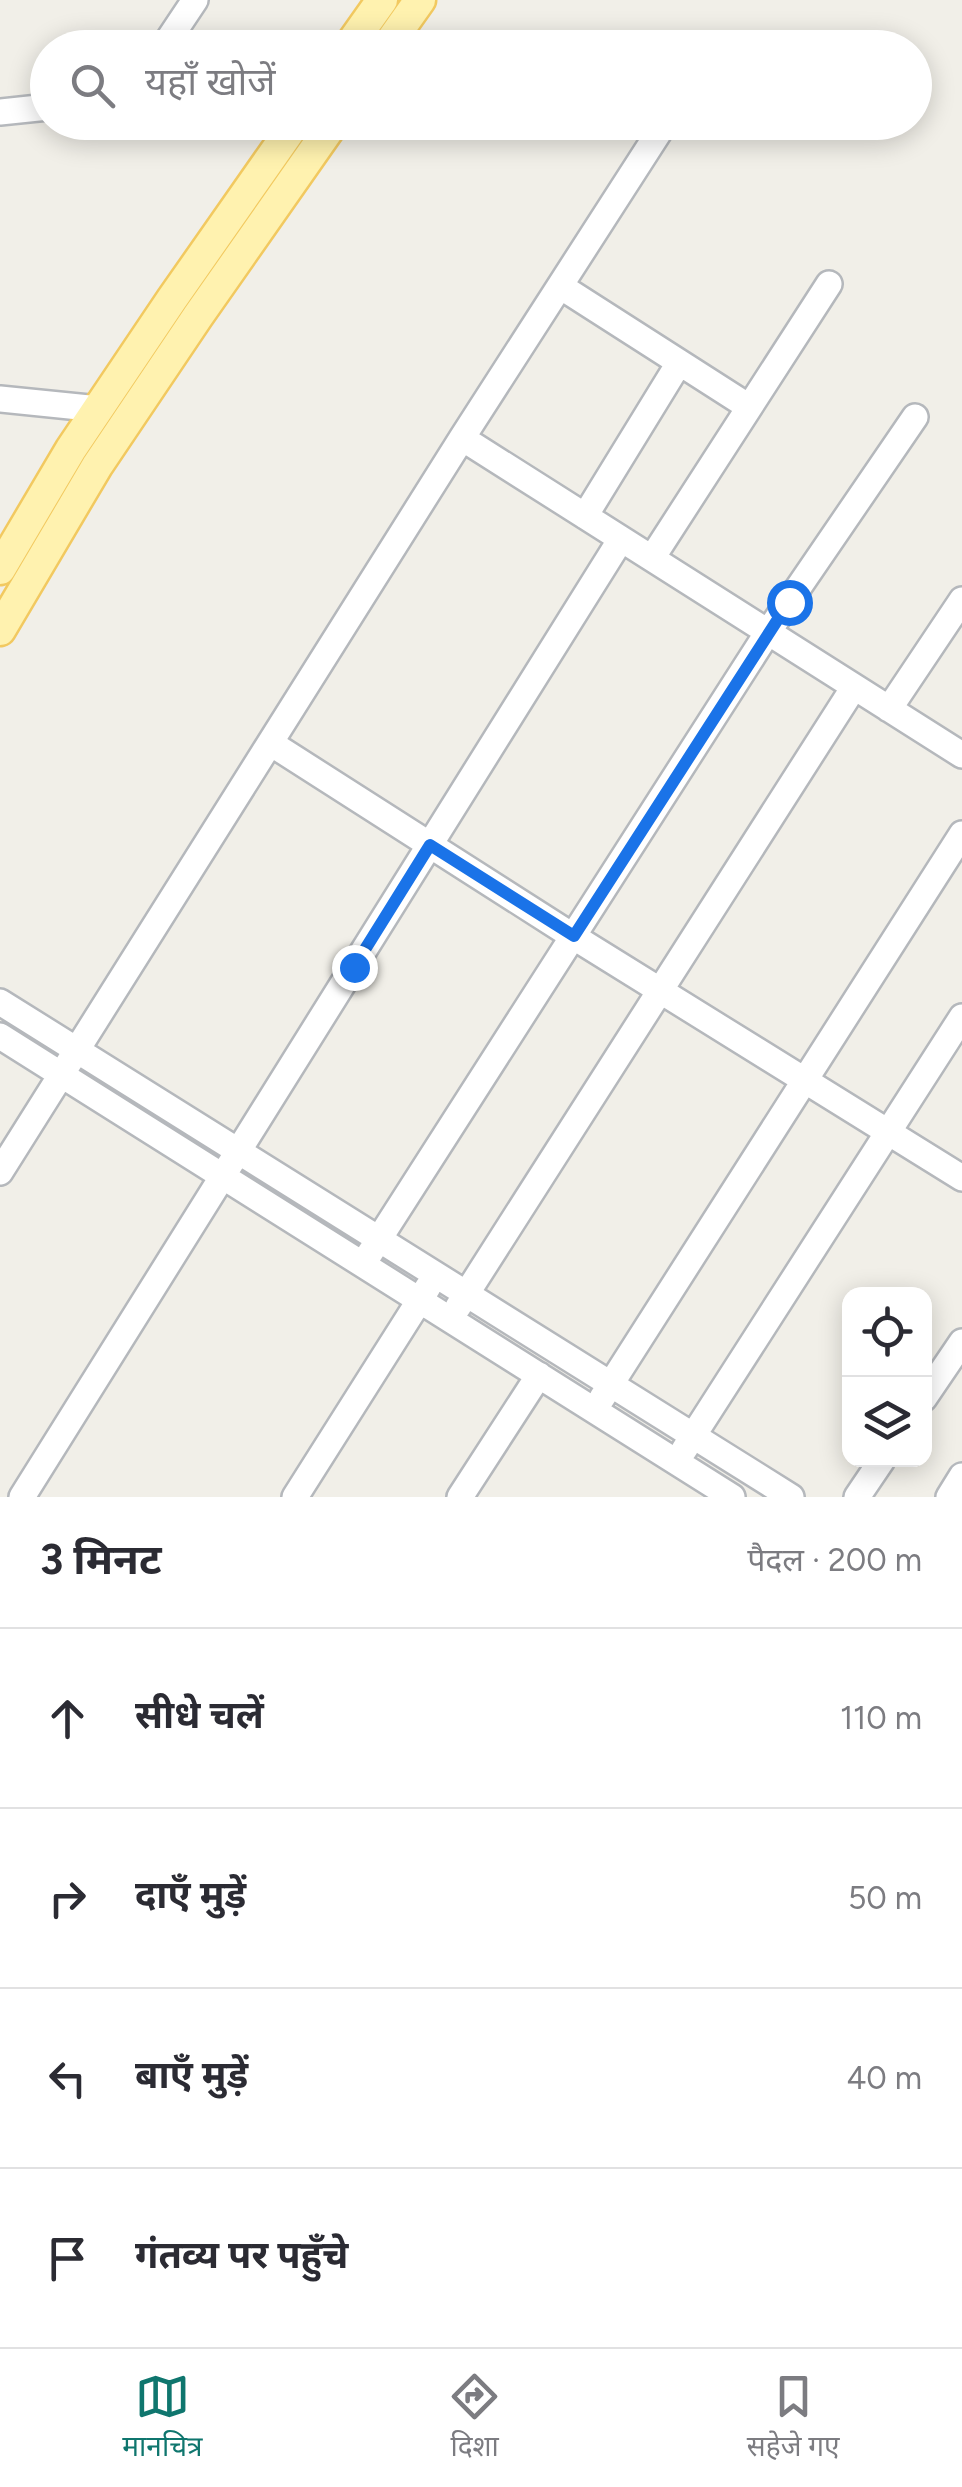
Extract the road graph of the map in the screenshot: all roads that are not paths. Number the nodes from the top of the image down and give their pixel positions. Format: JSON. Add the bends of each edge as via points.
{"nodes":[{"id":1,"x":194,"y":0,"type":"edge"},
{"id":2,"x":382,"y":0,"type":"edge"},
{"id":3,"x":420,"y":0,"type":"edge"},
{"id":4,"x":175,"y":30,"type":"edge"},
{"id":5,"x":361,"y":30,"type":"edge"},
{"id":6,"x":399,"y":30,"type":"edge"},
{"id":7,"x":30,"y":110,"type":"edge"},
{"id":8,"x":0,"y":112,"type":"edge"},
{"id":9,"x":283,"y":140,"type":"edge"},
{"id":10,"x":321,"y":140,"type":"edge"},
{"id":11,"x":654,"y":140,"type":"edge"},
{"id":12,"x":829,"y":284,"type":"dead end"},
{"id":13,"x":560,"y":286,"type":"junction"},
{"id":14,"x":679,"y":363,"type":"junction"},
{"id":15,"x":0,"y":399,"type":"edge"},
{"id":16,"x":749,"y":407,"type":"junction"},
{"id":17,"x":98,"y":409,"type":"junction"},
{"id":18,"x":915,"y":416,"type":"dead end"},
{"id":19,"x":462,"y":438,"type":"junction"},
{"id":20,"x":584,"y":516,"type":"junction"},
{"id":21,"x":622,"y":539,"type":"junction"},
{"id":22,"x":652,"y":558,"type":"junction"},
{"id":23,"x":0,"y":570,"type":"edge"},
{"id":24,"x":962,"y":600,"type":"edge"},
{"id":25,"x":0,"y":630,"type":"edge"},
{"id":26,"x":768,"y":632,"type":"junction"},
{"id":27,"x":854,"y":687,"type":"junction"},
{"id":28,"x":889,"y":709,"type":"junction"},
{"id":29,"x":272,"y":744,"type":"junction"},
{"id":30,"x":962,"y":755,"type":"edge"},
{"id":31,"x":962,"y":834,"type":"edge"},
{"id":32,"x":430,"y":845,"type":"junction"},
{"id":33,"x":574,"y":936,"type":"junction"},
{"id":34,"x":661,"y":990,"type":"junction"},
{"id":35,"x":0,"y":1002,"type":"edge"},
{"id":36,"x":962,"y":1017,"type":"edge"},
{"id":37,"x":0,"y":1036,"type":"edge"},
{"id":38,"x":76,"y":1049,"type":"junction"},
{"id":39,"x":62,"y":1075,"type":"junction"},
{"id":40,"x":806,"y":1081,"type":"junction"},
{"id":41,"x":889,"y":1133,"type":"junction"},
{"id":42,"x":238,"y":1151,"type":"junction"},
{"id":43,"x":0,"y":1172,"type":"edge"},
{"id":44,"x":224,"y":1176,"type":"junction"},
{"id":45,"x":962,"y":1178,"type":"edge"},
{"id":46,"x":379,"y":1239,"type":"junction"},
{"id":47,"x":363,"y":1264,"type":"junction"},
{"id":48,"x":436,"y":1274,"type":"junction"},
{"id":49,"x":467,"y":1294,"type":"junction"},
{"id":50,"x":420,"y":1301,"type":"junction"},
{"id":51,"x":450,"y":1320,"type":"junction"},
{"id":52,"x":958,"y":1357,"type":"edge"},
{"id":53,"x":539,"y":1375,"type":"junction"},
{"id":54,"x":611,"y":1385,"type":"junction"},
{"id":55,"x":932,"y":1388,"type":"edge"},
{"id":56,"x":594,"y":1410,"type":"junction"},
{"id":57,"x":693,"y":1436,"type":"junction"},
{"id":58,"x":676,"y":1462,"type":"junction"},
{"id":59,"x":877,"y":1467,"type":"edge"},
{"id":60,"x":962,"y":1476,"type":"edge"},
{"id":61,"x":22,"y":1497,"type":"edge"},
{"id":62,"x":294,"y":1497,"type":"edge"},
{"id":63,"x":460,"y":1497,"type":"edge"},
{"id":64,"x":732,"y":1497,"type":"edge"},
{"id":65,"x":790,"y":1497,"type":"edge"},
{"id":66,"x":857,"y":1497,"type":"edge"},
{"id":67,"x":949,"y":1497,"type":"edge"}],
"edges":[{"from":1,"to":4,"type":"street"},
{"from":2,"to":5,"type":"main road"},
{"from":3,"to":6,"type":"main road"},
{"from":7,"to":8,"type":"street"},
{"from":9,"to":17,"type":"main road"},
{"from":10,"to":25,"type":"main road","via":[[97,466]]},
{"from":11,"to":13,"type":"street"},
{"from":12,"to":16,"type":"street"},
{"from":13,"to":14,"type":"street"},
{"from":13,"to":19,"type":"street"},
{"from":14,"to":16,"type":"street"},
{"from":14,"to":20,"type":"street"},
{"from":15,"to":17,"type":"street"},
{"from":16,"to":22,"type":"street"},
{"from":17,"to":23,"type":"main road"},
{"from":18,"to":26,"type":"street"},
{"from":19,"to":20,"type":"street"},
{"from":19,"to":29,"type":"street"},
{"from":20,"to":21,"type":"street"},
{"from":21,"to":22,"type":"street"},
{"from":21,"to":32,"type":"street"},
{"from":22,"to":26,"type":"street"},
{"from":24,"to":28,"type":"street"},
{"from":26,"to":27,"type":"street"},
{"from":26,"to":33,"type":"street"},
{"from":27,"to":28,"type":"street"},
{"from":27,"to":34,"type":"street"},
{"from":28,"to":30,"type":"street"},
{"from":29,"to":32,"type":"street"},
{"from":29,"to":38,"type":"street"},
{"from":31,"to":40,"type":"street"},
{"from":32,"to":33,"type":"street"},
{"from":32,"to":42,"type":"street"},
{"from":33,"to":34,"type":"street"},
{"from":33,"to":46,"type":"street"},
{"from":34,"to":40,"type":"street"},
{"from":34,"to":49,"type":"street"},
{"from":35,"to":38,"type":"street"},
{"from":36,"to":41,"type":"street"},
{"from":37,"to":39,"type":"street"},
{"from":38,"to":39,"type":"street"},
{"from":38,"to":42,"type":"street"},
{"from":39,"to":43,"type":"street"},
{"from":39,"to":44,"type":"street"},
{"from":40,"to":41,"type":"street"},
{"from":40,"to":54,"type":"street"},
{"from":41,"to":45,"type":"street"},
{"from":41,"to":57,"type":"street"},
{"from":42,"to":44,"type":"street"},
{"from":42,"to":46,"type":"street"},
{"from":44,"to":47,"type":"street"},
{"from":44,"to":61,"type":"street"},
{"from":46,"to":47,"type":"street"},
{"from":46,"to":48,"type":"street"},
{"from":47,"to":50,"type":"street"},
{"from":48,"to":49,"type":"street"},
{"from":48,"to":50,"type":"street"},
{"from":49,"to":51,"type":"street"},
{"from":49,"to":54,"type":"street"},
{"from":50,"to":51,"type":"street"},
{"from":50,"to":62,"type":"street"},
{"from":51,"to":53,"type":"street"},
{"from":52,"to":55,"type":"street"},
{"from":53,"to":56,"type":"street"},
{"from":53,"to":63,"type":"street"},
{"from":54,"to":56,"type":"street"},
{"from":54,"to":57,"type":"street"},
{"from":56,"to":58,"type":"street"},
{"from":57,"to":58,"type":"street"},
{"from":57,"to":65,"type":"street"},
{"from":58,"to":64,"type":"street"},
{"from":59,"to":66,"type":"street"},
{"from":60,"to":67,"type":"street"}]}
